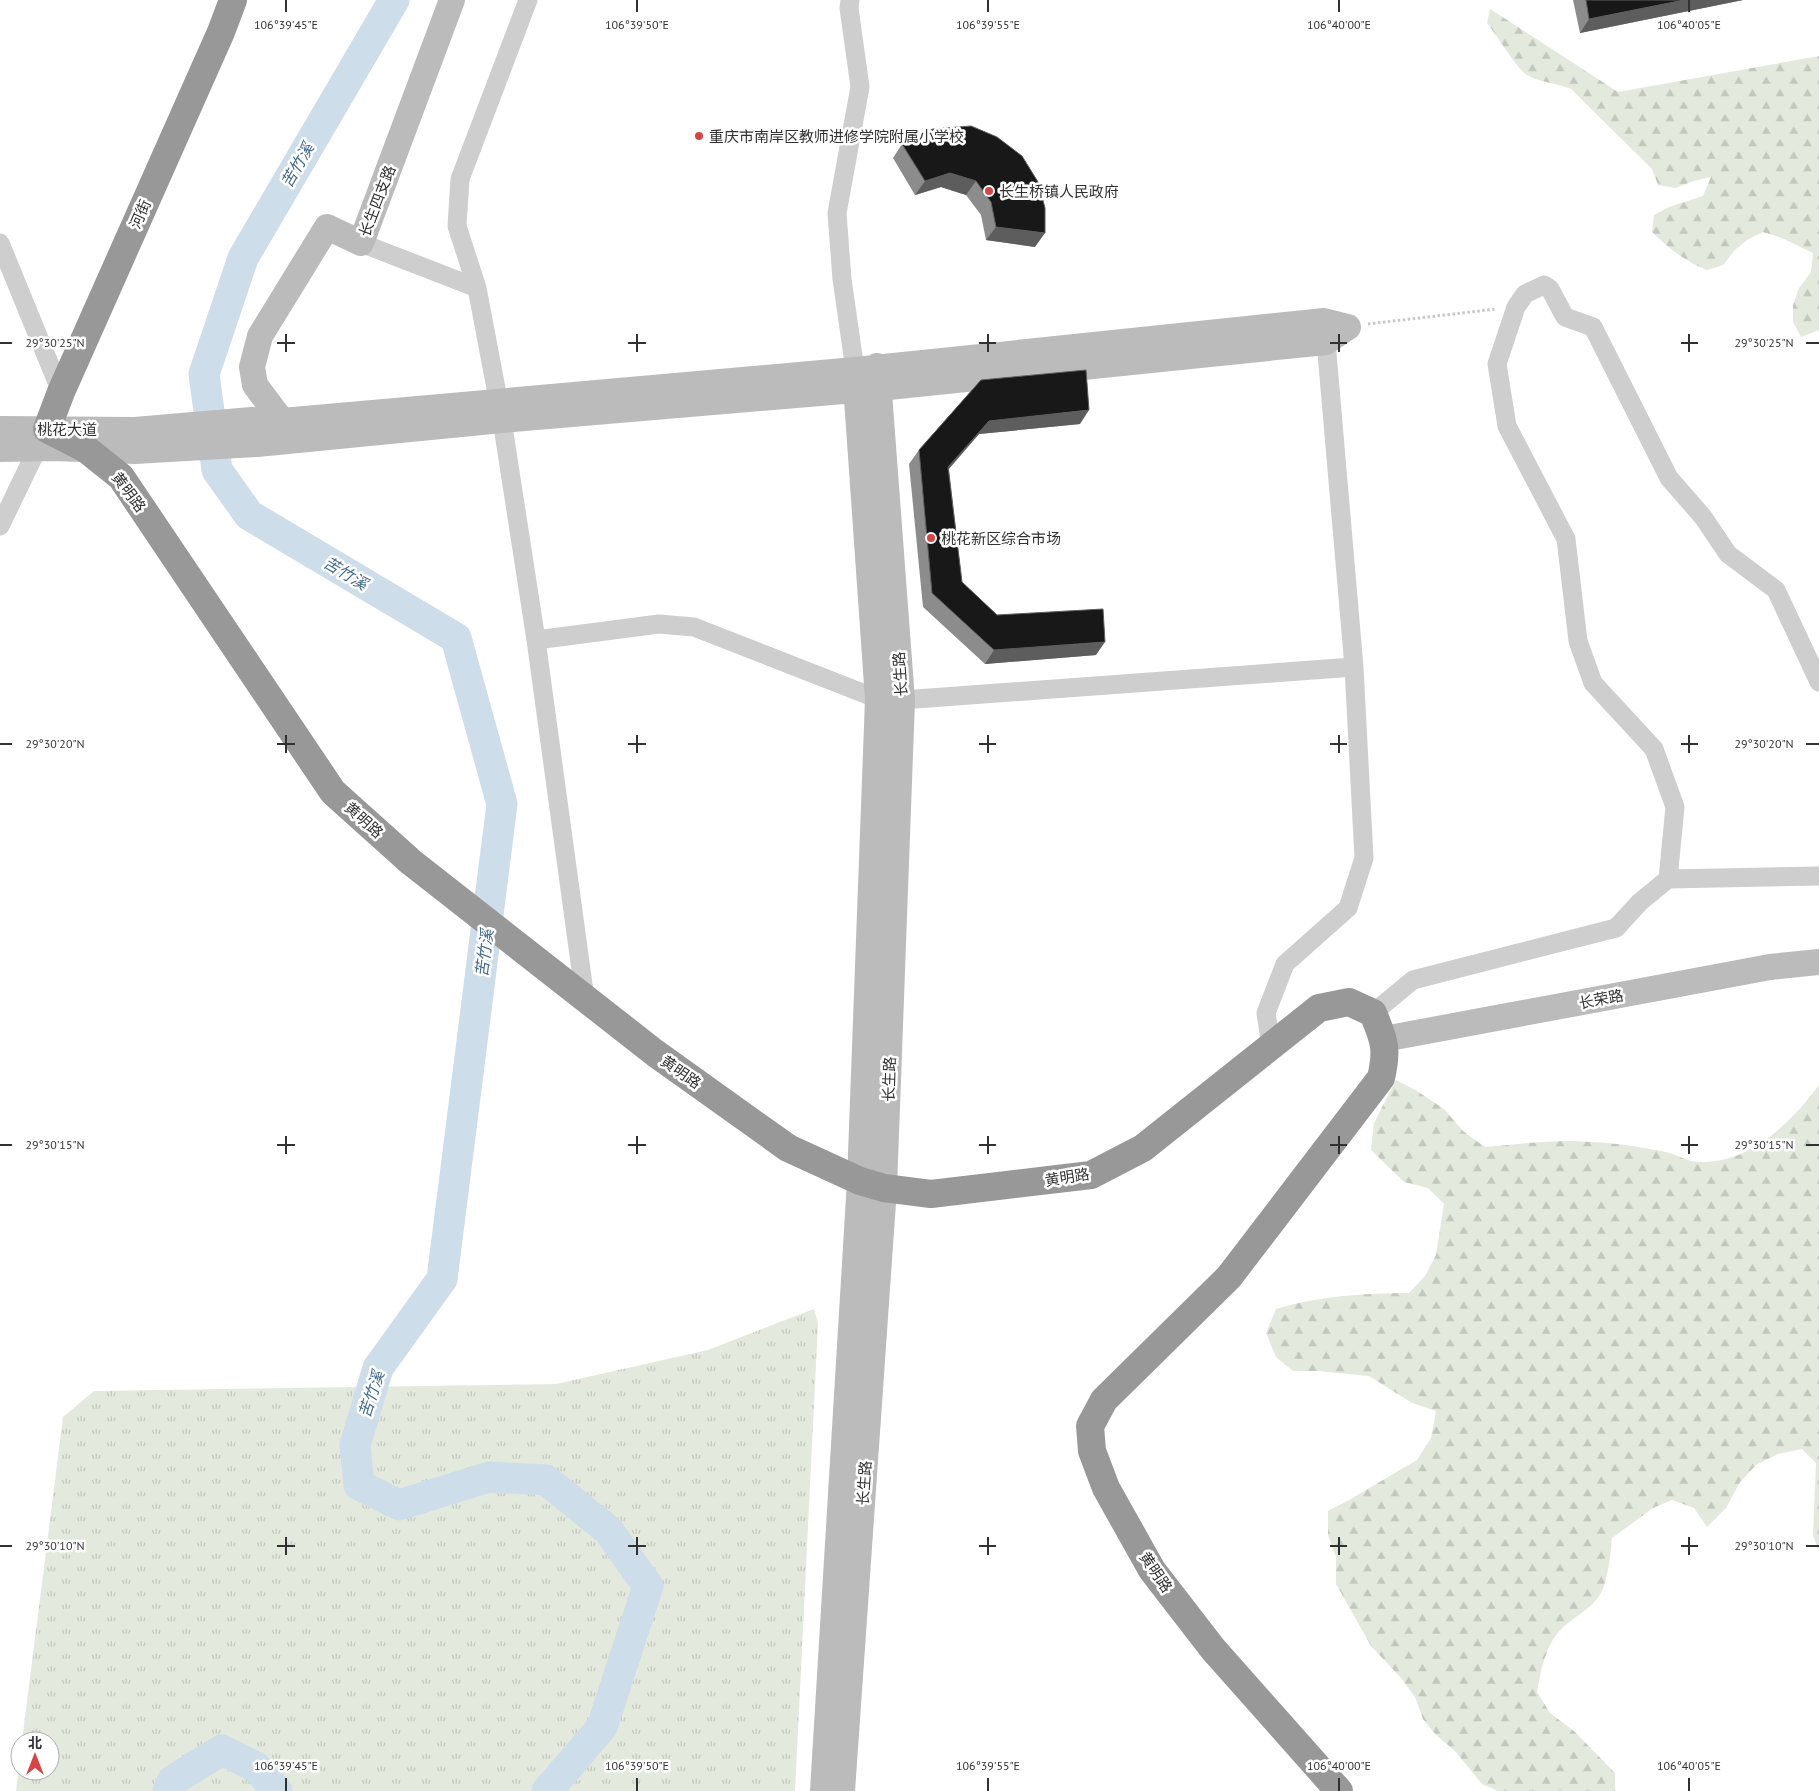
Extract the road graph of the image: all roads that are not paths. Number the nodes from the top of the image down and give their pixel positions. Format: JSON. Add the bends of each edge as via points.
{"nodes":[{"id":1,"x":233,"y":0,"type":"edge"},
{"id":2,"x":452,"y":0,"type":"edge"},
{"id":3,"x":528,"y":0,"type":"edge"},
{"id":4,"x":850,"y":0,"type":"edge"},
{"id":5,"x":0,"y":243,"type":"edge"},
{"id":6,"x":361,"y":243,"type":"junction"},
{"id":7,"x":477,"y":288,"type":"junction"},
{"id":8,"x":1333,"y":330,"type":"joint"},
{"id":9,"x":867,"y":379,"type":"junction"},
{"id":10,"x":61,"y":392,"type":"junction"},
{"id":11,"x":501,"y":411,"type":"junction"},
{"id":12,"x":282,"y":421,"type":"junction"},
{"id":13,"x":0,"y":429,"type":"edge"},
{"id":14,"x":254,"y":432,"type":"junction"},
{"id":15,"x":42,"y":439,"type":"junction"},
{"id":16,"x":135,"y":440,"type":"junction"},
{"id":17,"x":0,"y":449,"type":"edge"},
{"id":18,"x":86,"y":449,"type":"junction"},
{"id":19,"x":0,"y":526,"type":"edge"},
{"id":20,"x":536,"y":640,"type":"junction"},
{"id":21,"x":1354,"y":667,"type":"junction"},
{"id":22,"x":1819,"y":682,"type":"edge"},
{"id":23,"x":890,"y":700,"type":"junction"},
{"id":24,"x":1819,"y":876,"type":"edge"},
{"id":25,"x":1668,"y":880,"type":"junction"},
{"id":26,"x":1819,"y":962,"type":"edge"},
{"id":27,"x":1819,"y":980,"type":"edge"},
{"id":28,"x":576,"y":992,"type":"junction"},
{"id":29,"x":1373,"y":1013,"type":"junction"},
{"id":30,"x":1271,"y":1046,"type":"junction"},
{"id":31,"x":1385,"y":1048,"type":"junction"},
{"id":32,"x":872,"y":1185,"type":"junction"},
{"id":33,"x":823,"y":1791,"type":"edge"},
{"id":34,"x":842,"y":1791,"type":"edge"},
{"id":35,"x":1339,"y":1791,"type":"edge"}],
"edges":[{"from":1,"to":10,"type":"highway","name":"河街"},
{"from":2,"to":6,"type":"street","name":"长生四支路"},
{"from":3,"to":7,"type":"street","via":[[460,179],[457,226]]},
{"from":4,"to":9,"type":"street","via":[[860,87],[837,213],[842,279]]},
{"from":5,"to":10,"type":"street"},
{"from":6,"to":7,"type":"street"},
{"from":6,"to":12,"type":"street","name":"长生四支路","via":[[327,227],[260,336],[252,367],[255,385]]},
{"from":7,"to":11,"type":"street"},
{"from":8,"to":9,"type":"street"},
{"from":8,"to":21,"type":"street"},
{"from":9,"to":11,"type":"street"},
{"from":9,"to":23,"type":"street","name":"长生路"},
{"from":10,"to":15,"type":"highway","name":"河街"},
{"from":11,"to":12,"type":"street"},
{"from":11,"to":14,"type":"street"},
{"from":11,"to":20,"type":"street"},
{"from":12,"to":14,"type":"street"},
{"from":13,"to":15,"type":"street","name":"桃花大道"},
{"from":14,"to":16,"type":"street"},
{"from":15,"to":16,"type":"street","name":"桃花大道"},
{"from":15,"to":17,"type":"street","name":"桃花大道"},
{"from":15,"to":18,"type":"highway","name":"黄明路"},
{"from":15,"to":19,"type":"street"},
{"from":16,"to":18,"type":"street","name":"桃花大道"},
{"from":18,"to":28,"type":"highway","name":"黄明路","via":[[121,477],[333,792],[411,862]]},
{"from":20,"to":23,"type":"street","via":[[659,624],[694,627]]},
{"from":20,"to":28,"type":"street"},
{"from":21,"to":23,"type":"street"},
{"from":21,"to":30,"type":"street","via":[[1364,858],[1348,908],[1284,964],[1266,1014]]},
{"from":22,"to":25,"type":"street","via":[[1776,590],[1728,554],[1703,517],[1669,478],[1593,327],[1565,317],[1550,289],[1544,285],[1525,294],[1516,307],[1497,364],[1507,426],[1566,539],[1578,641],[1594,683],[1654,749],[1674,807]]},
{"from":23,"to":32,"type":"street","name":"长生路"},
{"from":24,"to":25,"type":"street"},
{"from":25,"to":29,"type":"street","via":[[1640,902],[1616,928],[1413,980]]},
{"from":26,"to":31,"type":"street","name":"长荣路","via":[[1770,967]]},
{"from":27,"to":31,"type":"street","name":"长荣路","via":[[1774,984]]},
{"from":28,"to":32,"type":"highway","name":"黄明路","via":[[788,1148]]},
{"from":29,"to":30,"type":"highway","name":"黄明路","via":[[1349,1002],[1319,1008]]},
{"from":29,"to":31,"type":"highway"},
{"from":30,"to":32,"type":"highway","name":"黄明路","via":[[1143,1148],[1091,1175],[932,1194]]},
{"from":31,"to":35,"type":"highway","name":"黄明路","via":[[1381,1078],[1230,1277],[1104,1400],[1090,1426],[1092,1451],[1106,1488],[1152,1570],[1213,1649]]},
{"from":32,"to":33,"type":"street","name":"长生路"},
{"from":32,"to":34,"type":"street","name":"长生路"}]}
